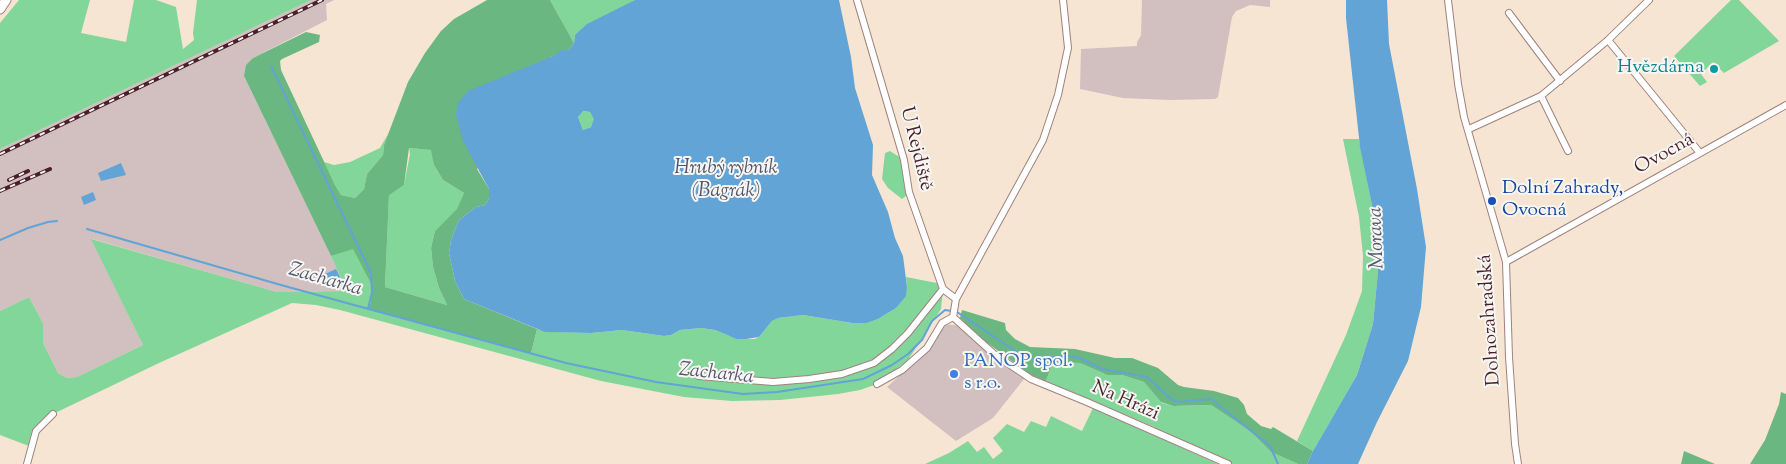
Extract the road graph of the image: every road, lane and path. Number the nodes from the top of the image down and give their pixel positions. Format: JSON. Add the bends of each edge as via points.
{"nodes":[{"id":1,"x":6,"y":0,"type":"edge"},
{"id":2,"x":858,"y":0,"type":"edge"},
{"id":3,"x":1063,"y":0,"type":"edge"},
{"id":4,"x":1448,"y":0,"type":"edge"},
{"id":5,"x":1649,"y":0,"type":"edge"},
{"id":6,"x":0,"y":9,"type":"edge"},
{"id":7,"x":1509,"y":13,"type":"dead end"},
{"id":8,"x":1608,"y":40,"type":"junction"},
{"id":9,"x":1560,"y":81,"type":"junction"},
{"id":10,"x":1541,"y":96,"type":"junction"},
{"id":11,"x":1786,"y":104,"type":"edge"},
{"id":12,"x":1469,"y":129,"type":"junction"},
{"id":13,"x":1568,"y":151,"type":"dead end"},
{"id":14,"x":1700,"y":153,"type":"junction"},
{"id":15,"x":1506,"y":262,"type":"junction"},
{"id":16,"x":943,"y":289,"type":"junction"},
{"id":17,"x":955,"y":302,"type":"junction"},
{"id":18,"x":953,"y":316,"type":"junction"},
{"id":19,"x":699,"y":376,"type":"dead end"},
{"id":20,"x":877,"y":384,"type":"dead end"},
{"id":21,"x":53,"y":414,"type":"dead end"},
{"id":22,"x":27,"y":464,"type":"edge"},
{"id":23,"x":1228,"y":464,"type":"edge"},
{"id":24,"x":1518,"y":464,"type":"edge"}],
"edges":[{"from":1,"to":6,"type":"main road"},
{"from":2,"to":16,"type":"street","name":"U Rejdiště","via":[[904,160],[909,192]]},
{"from":3,"to":17,"type":"street","via":[[1068,48],[1058,95],[1043,140]]},
{"from":4,"to":12,"type":"street","name":"Dolnozahradská","via":[[1458,84]]},
{"from":5,"to":8,"type":"street"},
{"from":7,"to":9,"type":"street"},
{"from":8,"to":9,"type":"street"},
{"from":8,"to":14,"type":"street"},
{"from":9,"to":10,"type":"street"},
{"from":10,"to":12,"type":"street"},
{"from":10,"to":13,"type":"street"},
{"from":11,"to":14,"type":"street","name":"Ovocná"},
{"from":12,"to":15,"type":"street","name":"Dolnozahradská"},
{"from":14,"to":15,"type":"street","name":"Ovocná"},
{"from":15,"to":24,"type":"street","name":"Dolnozahradská","via":[[1509,357]]},
{"from":16,"to":17,"type":"street"},
{"from":16,"to":19,"type":"street","via":[[892,349],[874,363],[842,374],[773,382]]},
{"from":17,"to":18,"type":"street"},
{"from":18,"to":20,"type":"street","via":[[942,323],[927,348],[902,370]]},
{"from":18,"to":23,"type":"street","name":"Na Hrázi","via":[[994,354],[1031,379]]},
{"from":21,"to":22,"type":"street","via":[[36,431]]}]}
